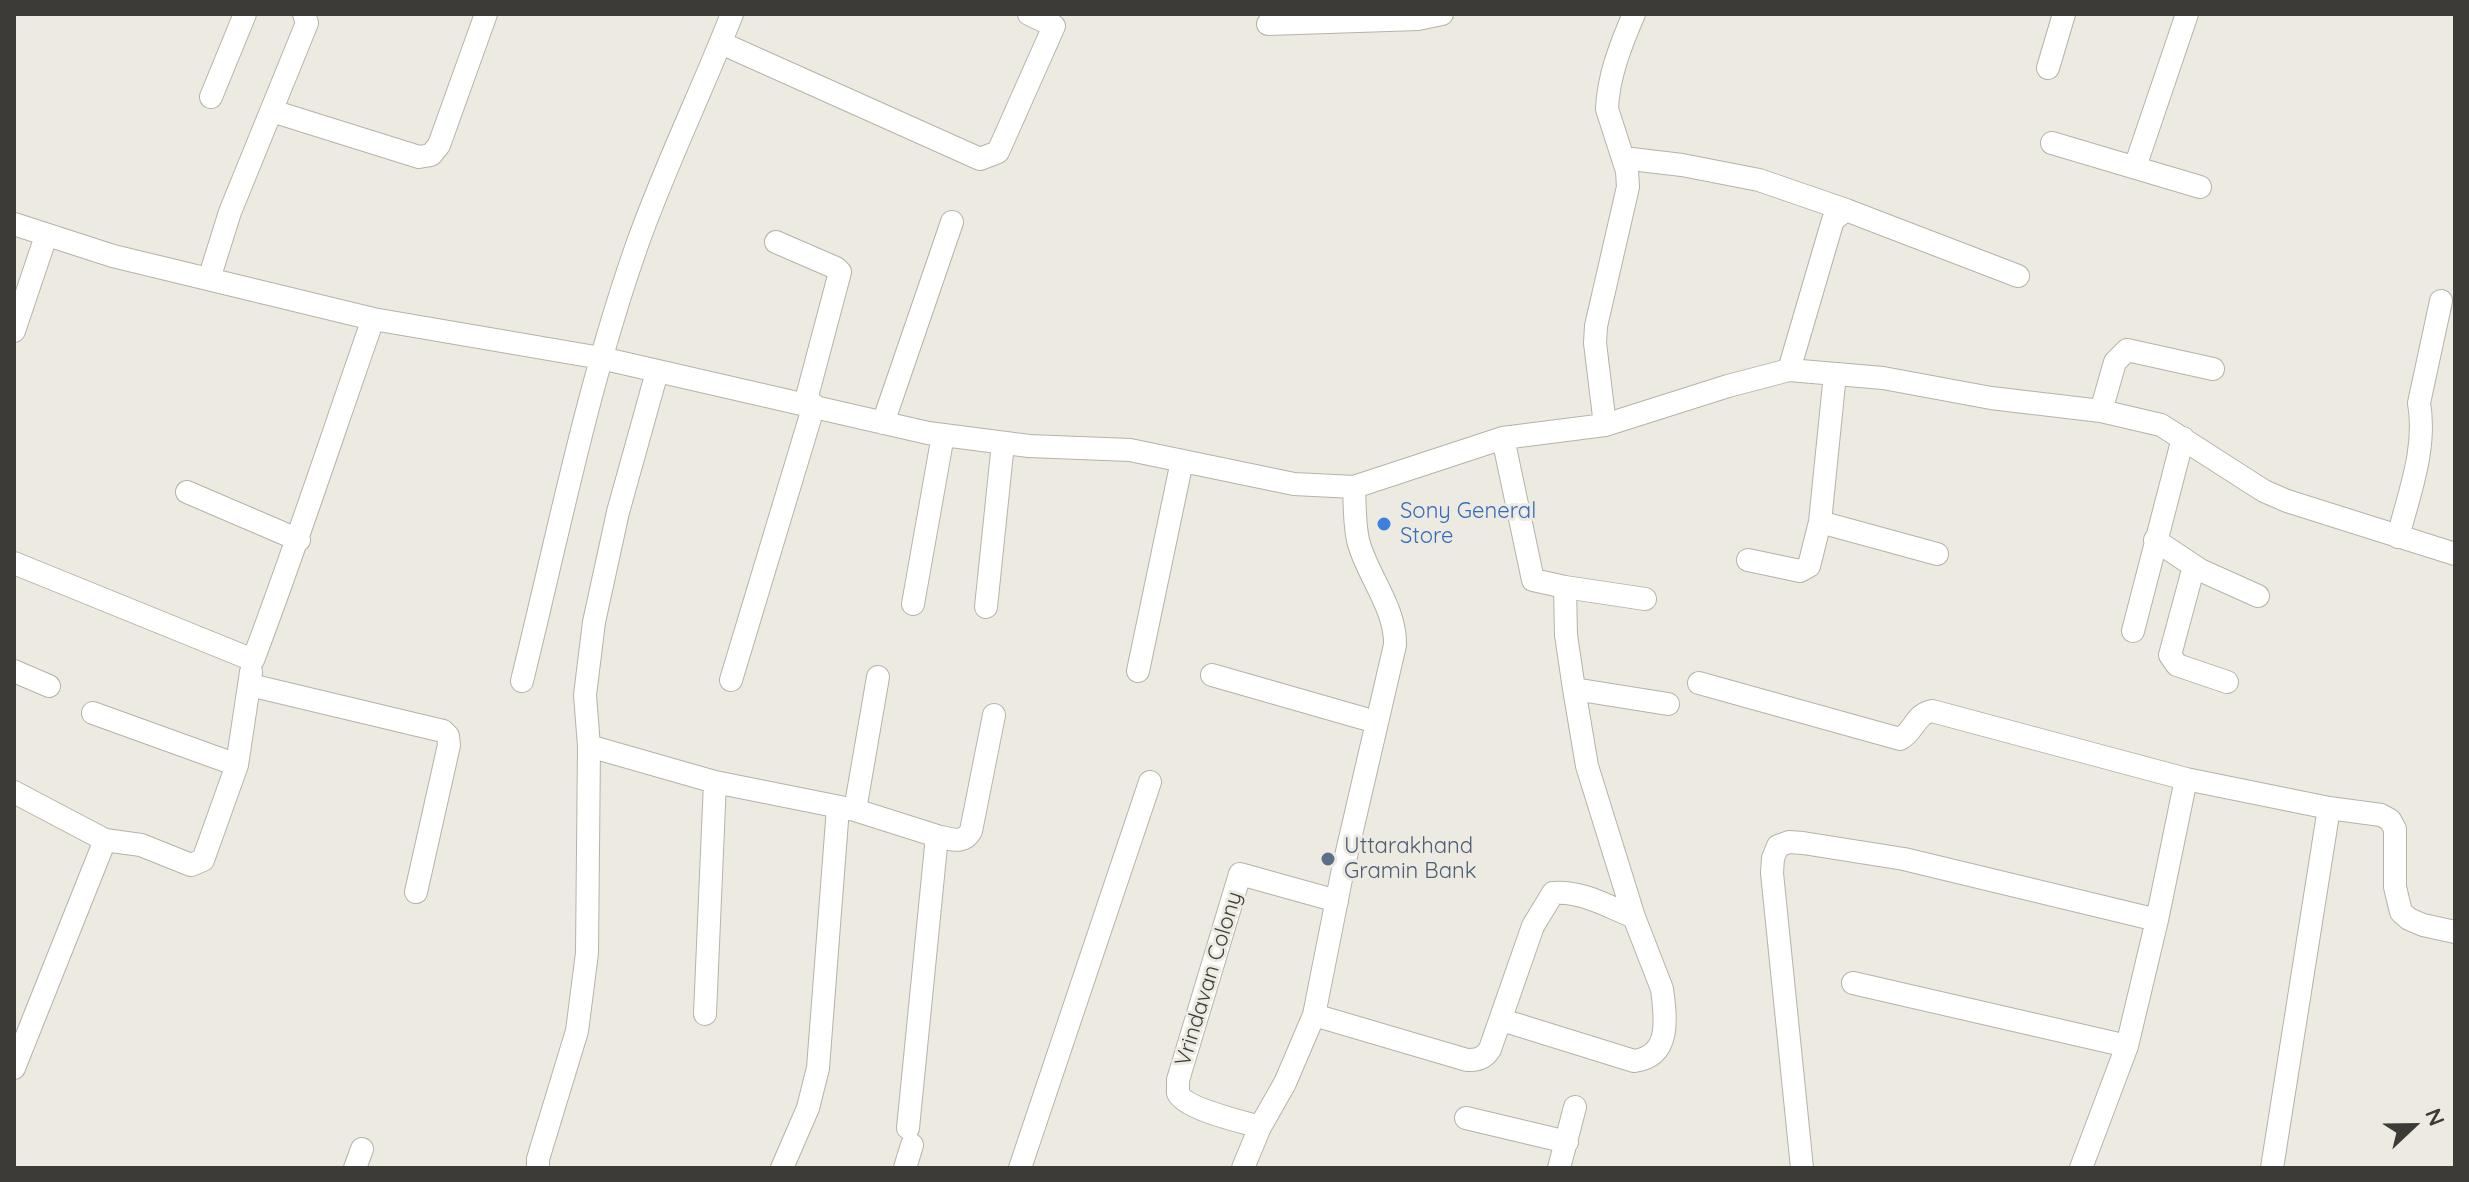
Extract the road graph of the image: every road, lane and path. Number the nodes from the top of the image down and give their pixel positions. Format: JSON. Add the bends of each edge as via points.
{"nodes":[{"id":1,"x":245,"y":14,"type":"edge"},
{"id":2,"x":304,"y":14,"type":"edge"},
{"id":3,"x":486,"y":14,"type":"edge"},
{"id":4,"x":732,"y":14,"type":"edge"},
{"id":5,"x":1029,"y":14,"type":"edge"},
{"id":6,"x":1442,"y":14,"type":"edge"},
{"id":7,"x":1634,"y":14,"type":"edge"},
{"id":8,"x":2064,"y":14,"type":"edge"},
{"id":9,"x":2187,"y":14,"type":"edge"},
{"id":10,"x":1057,"y":20,"type":"edge"},
{"id":11,"x":1268,"y":24,"type":"dead end"},
{"id":12,"x":721,"y":43,"type":"junction"},
{"id":13,"x":2048,"y":68,"type":"dead end"},
{"id":14,"x":211,"y":97,"type":"dead end"},
{"id":15,"x":272,"y":111,"type":"junction"},
{"id":16,"x":2052,"y":143,"type":"dead end"},
{"id":17,"x":1623,"y":158,"type":"junction"},
{"id":18,"x":2135,"y":167,"type":"junction"},
{"id":19,"x":2200,"y":187,"type":"dead end"},
{"id":20,"x":1846,"y":210,"type":"junction"},
{"id":21,"x":952,"y":222,"type":"dead end"},
{"id":22,"x":14,"y":224,"type":"edge"},
{"id":23,"x":46,"y":236,"type":"junction"},
{"id":24,"x":776,"y":242,"type":"dead end"},
{"id":25,"x":2018,"y":276,"type":"dead end"},
{"id":26,"x":209,"y":279,"type":"junction"},
{"id":27,"x":2441,"y":301,"type":"dead end"},
{"id":28,"x":373,"y":319,"type":"junction"},
{"id":29,"x":14,"y":331,"type":"edge"},
{"id":30,"x":601,"y":358,"type":"junction"},
{"id":31,"x":2213,"y":369,"type":"dead end"},
{"id":32,"x":1789,"y":370,"type":"junction"},
{"id":33,"x":657,"y":372,"type":"junction"},
{"id":34,"x":1835,"y":374,"type":"junction"},
{"id":35,"x":810,"y":404,"type":"junction"},
{"id":36,"x":2101,"y":411,"type":"junction"},
{"id":37,"x":883,"y":423,"type":"junction"},
{"id":38,"x":1605,"y":425,"type":"junction"},
{"id":39,"x":943,"y":435,"type":"junction"},
{"id":40,"x":1503,"y":438,"type":"junction"},
{"id":41,"x":2183,"y":438,"type":"junction"},
{"id":42,"x":1003,"y":443,"type":"junction"},
{"id":43,"x":1182,"y":461,"type":"junction"},
{"id":44,"x":1354,"y":487,"type":"junction"},
{"id":45,"x":187,"y":492,"type":"dead end"},
{"id":46,"x":1820,"y":522,"type":"junction"},
{"id":47,"x":2398,"y":537,"type":"junction"},
{"id":48,"x":299,"y":540,"type":"junction"},
{"id":49,"x":2155,"y":540,"type":"junction"},
{"id":50,"x":1937,"y":554,"type":"dead end"},
{"id":51,"x":2455,"y":554,"type":"edge"},
{"id":52,"x":1748,"y":560,"type":"dead end"},
{"id":53,"x":14,"y":563,"type":"edge"},
{"id":54,"x":2194,"y":566,"type":"junction"},
{"id":55,"x":1565,"y":587,"type":"junction"},
{"id":56,"x":2258,"y":596,"type":"dead end"},
{"id":57,"x":1645,"y":599,"type":"dead end"},
{"id":58,"x":913,"y":604,"type":"dead end"},
{"id":59,"x":986,"y":607,"type":"dead end"},
{"id":60,"x":2133,"y":631,"type":"dead end"},
{"id":61,"x":253,"y":660,"type":"junction"},
{"id":62,"x":14,"y":671,"type":"edge"},
{"id":63,"x":1138,"y":671,"type":"dead end"},
{"id":64,"x":1212,"y":675,"type":"dead end"},
{"id":65,"x":878,"y":677,"type":"dead end"},
{"id":66,"x":731,"y":680,"type":"dead end"},
{"id":67,"x":522,"y":681,"type":"dead end"},
{"id":68,"x":2227,"y":682,"type":"dead end"},
{"id":69,"x":1699,"y":683,"type":"dead end"},
{"id":70,"x":250,"y":685,"type":"junction"},
{"id":71,"x":49,"y":686,"type":"dead end"},
{"id":72,"x":1574,"y":689,"type":"junction"},
{"id":73,"x":1668,"y":704,"type":"dead end"},
{"id":74,"x":93,"y":713,"type":"dead end"},
{"id":75,"x":994,"y":715,"type":"dead end"},
{"id":76,"x":1376,"y":722,"type":"junction"},
{"id":77,"x":589,"y":746,"type":"junction"},
{"id":78,"x":237,"y":765,"type":"junction"},
{"id":79,"x":2186,"y":779,"type":"junction"},
{"id":80,"x":715,"y":782,"type":"junction"},
{"id":81,"x":1150,"y":782,"type":"dead end"},
{"id":82,"x":14,"y":792,"type":"edge"},
{"id":83,"x":2329,"y":808,"type":"junction"},
{"id":84,"x":846,"y":809,"type":"junction"},
{"id":85,"x":937,"y":836,"type":"junction"},
{"id":86,"x":105,"y":840,"type":"junction"},
{"id":87,"x":416,"y":892,"type":"dead end"},
{"id":88,"x":1337,"y":901,"type":"junction"},
{"id":89,"x":1634,"y":917,"type":"junction"},
{"id":90,"x":2157,"y":920,"type":"junction"},
{"id":91,"x":2455,"y":932,"type":"edge"},
{"id":92,"x":1853,"y":983,"type":"dead end"},
{"id":93,"x":705,"y":1014,"type":"dead end"},
{"id":94,"x":1314,"y":1015,"type":"junction"},
{"id":95,"x":1502,"y":1020,"type":"junction"},
{"id":96,"x":2127,"y":1046,"type":"junction"},
{"id":97,"x":14,"y":1068,"type":"edge"},
{"id":98,"x":1575,"y":1107,"type":"dead end"},
{"id":99,"x":1466,"y":1118,"type":"dead end"},
{"id":100,"x":1260,"y":1127,"type":"junction"},
{"id":101,"x":1567,"y":1142,"type":"junction"},
{"id":102,"x":538,"y":1168,"type":"edge"},
{"id":103,"x":782,"y":1168,"type":"edge"},
{"id":104,"x":905,"y":1168,"type":"edge"},
{"id":105,"x":1020,"y":1168,"type":"edge"},
{"id":106,"x":1243,"y":1168,"type":"edge"},
{"id":107,"x":1559,"y":1168,"type":"edge"},
{"id":108,"x":1802,"y":1168,"type":"edge"},
{"id":109,"x":2081,"y":1168,"type":"edge"},
{"id":110,"x":2272,"y":1168,"type":"edge"}],
"edges":[{"from":1,"to":14,"type":"street"},
{"from":2,"to":15,"type":"street","via":[[307,23]]},
{"from":3,"to":15,"type":"street","via":[[431,155],[419,157]]},
{"from":4,"to":12,"type":"street"},
{"from":5,"to":10,"type":"street"},
{"from":6,"to":11,"type":"street"},
{"from":7,"to":17,"type":"street","via":[[1607,98]]},
{"from":8,"to":13,"type":"street"},
{"from":9,"to":18,"type":"street"},
{"from":10,"to":12,"type":"street","via":[[998,152],[980,159]]},
{"from":12,"to":30,"type":"street","via":[[671,155]]},
{"from":15,"to":26,"type":"street"},
{"from":16,"to":18,"type":"street"},
{"from":17,"to":20,"type":"street","via":[[1759,180]]},
{"from":17,"to":38,"type":"street","via":[[1628,187],[1596,326]]},
{"from":18,"to":19,"type":"street"},
{"from":20,"to":25,"type":"street"},
{"from":20,"to":32,"type":"street","via":[[1833,220]]},
{"from":21,"to":37,"type":"street"},
{"from":22,"to":23,"type":"street"},
{"from":23,"to":26,"type":"street"},
{"from":23,"to":29,"type":"street"},
{"from":24,"to":35,"type":"street","via":[[840,272]]},
{"from":26,"to":28,"type":"street"},
{"from":27,"to":47,"type":"street","via":[[2419,403],[2420,448]]},
{"from":28,"to":30,"type":"street"},
{"from":28,"to":48,"type":"street"},
{"from":30,"to":33,"type":"street"},
{"from":30,"to":67,"type":"street"},
{"from":31,"to":36,"type":"street","via":[[2127,350],[2115,362]]},
{"from":32,"to":34,"type":"street"},
{"from":32,"to":38,"type":"street"},
{"from":33,"to":35,"type":"street"},
{"from":33,"to":77,"type":"street","via":[[594,622],[585,695]]},
{"from":34,"to":36,"type":"street"},
{"from":34,"to":46,"type":"street"},
{"from":35,"to":37,"type":"street"},
{"from":35,"to":66,"type":"street"},
{"from":36,"to":41,"type":"street","via":[[2161,425]]},
{"from":37,"to":39,"type":"street"},
{"from":38,"to":40,"type":"street"},
{"from":39,"to":42,"type":"street"},
{"from":39,"to":58,"type":"street"},
{"from":40,"to":44,"type":"street"},
{"from":40,"to":55,"type":"street","via":[[1533,580]]},
{"from":41,"to":47,"type":"street","via":[[2264,491]]},
{"from":41,"to":49,"type":"street"},
{"from":42,"to":43,"type":"street","via":[[1130,450]]},
{"from":42,"to":59,"type":"street"},
{"from":43,"to":44,"type":"street","via":[[1294,484]]},
{"from":43,"to":63,"type":"street"},
{"from":44,"to":76,"type":"street","via":[[1358,541],[1395,633]]},
{"from":45,"to":48,"type":"street"},
{"from":46,"to":50,"type":"street"},
{"from":46,"to":52,"type":"street","via":[[1807,569]]},
{"from":47,"to":51,"type":"street"},
{"from":48,"to":61,"type":"street"},
{"from":49,"to":54,"type":"street"},
{"from":49,"to":60,"type":"street"},
{"from":53,"to":61,"type":"street"},
{"from":54,"to":56,"type":"street"},
{"from":54,"to":68,"type":"street","via":[[2170,655],[2177,665]]},
{"from":55,"to":57,"type":"street"},
{"from":55,"to":72,"type":"street"},
{"from":61,"to":70,"type":"street"},
{"from":62,"to":71,"type":"street"},
{"from":64,"to":76,"type":"street"},
{"from":65,"to":84,"type":"street"},
{"from":69,"to":79,"type":"street","via":[[1900,739],[1921,715],[1932,711]]},
{"from":70,"to":78,"type":"street"},
{"from":70,"to":87,"type":"street","via":[[448,736]]},
{"from":72,"to":73,"type":"street"},
{"from":72,"to":89,"type":"street","via":[[1587,766]]},
{"from":74,"to":78,"type":"street"},
{"from":75,"to":85,"type":"street","via":[[971,831],[960,840]]},
{"from":76,"to":88,"type":"street"},
{"from":77,"to":80,"type":"street"},
{"from":77,"to":102,"type":"street","via":[[587,953],[577,1031]]},
{"from":78,"to":86,"type":"street","via":[[207,854],[198,864],[141,845]]},
{"from":79,"to":83,"type":"street"},
{"from":79,"to":90,"type":"street"},
{"from":80,"to":84,"type":"street"},
{"from":80,"to":93,"type":"street"},
{"from":81,"to":105,"type":"street"},
{"from":82,"to":86,"type":"street"},
{"from":83,"to":91,"type":"street","via":[[2390,820],[2397,843],[2395,887],[2401,912],[2423,925]]},
{"from":83,"to":110,"type":"street"},
{"from":84,"to":85,"type":"street"},
{"from":84,"to":103,"type":"street","via":[[818,1068],[808,1108]]},
{"from":85,"to":104,"type":"street"},
{"from":86,"to":97,"type":"street"},
{"from":88,"to":94,"type":"street"},
{"from":88,"to":100,"type":"street","name":"Vrindavan Colony","via":[[1240,874],[1178,1092],[1195,1106]]},
{"from":89,"to":95,"type":"street","via":[[1579,895],[1553,893],[1533,926]]},
{"from":89,"to":95,"type":"street","via":[[1662,989],[1664,1035],[1647,1059],[1634,1061]]},
{"from":90,"to":96,"type":"street"},
{"from":90,"to":108,"type":"street","via":[[1904,859],[1803,843],[1778,846],[1772,873]]},
{"from":92,"to":96,"type":"street"},
{"from":94,"to":95,"type":"street","via":[[1467,1060],[1486,1056]]},
{"from":94,"to":100,"type":"street"},
{"from":96,"to":109,"type":"street"},
{"from":98,"to":101,"type":"street"},
{"from":99,"to":101,"type":"street"},
{"from":100,"to":106,"type":"street"},
{"from":101,"to":107,"type":"street"}]}
